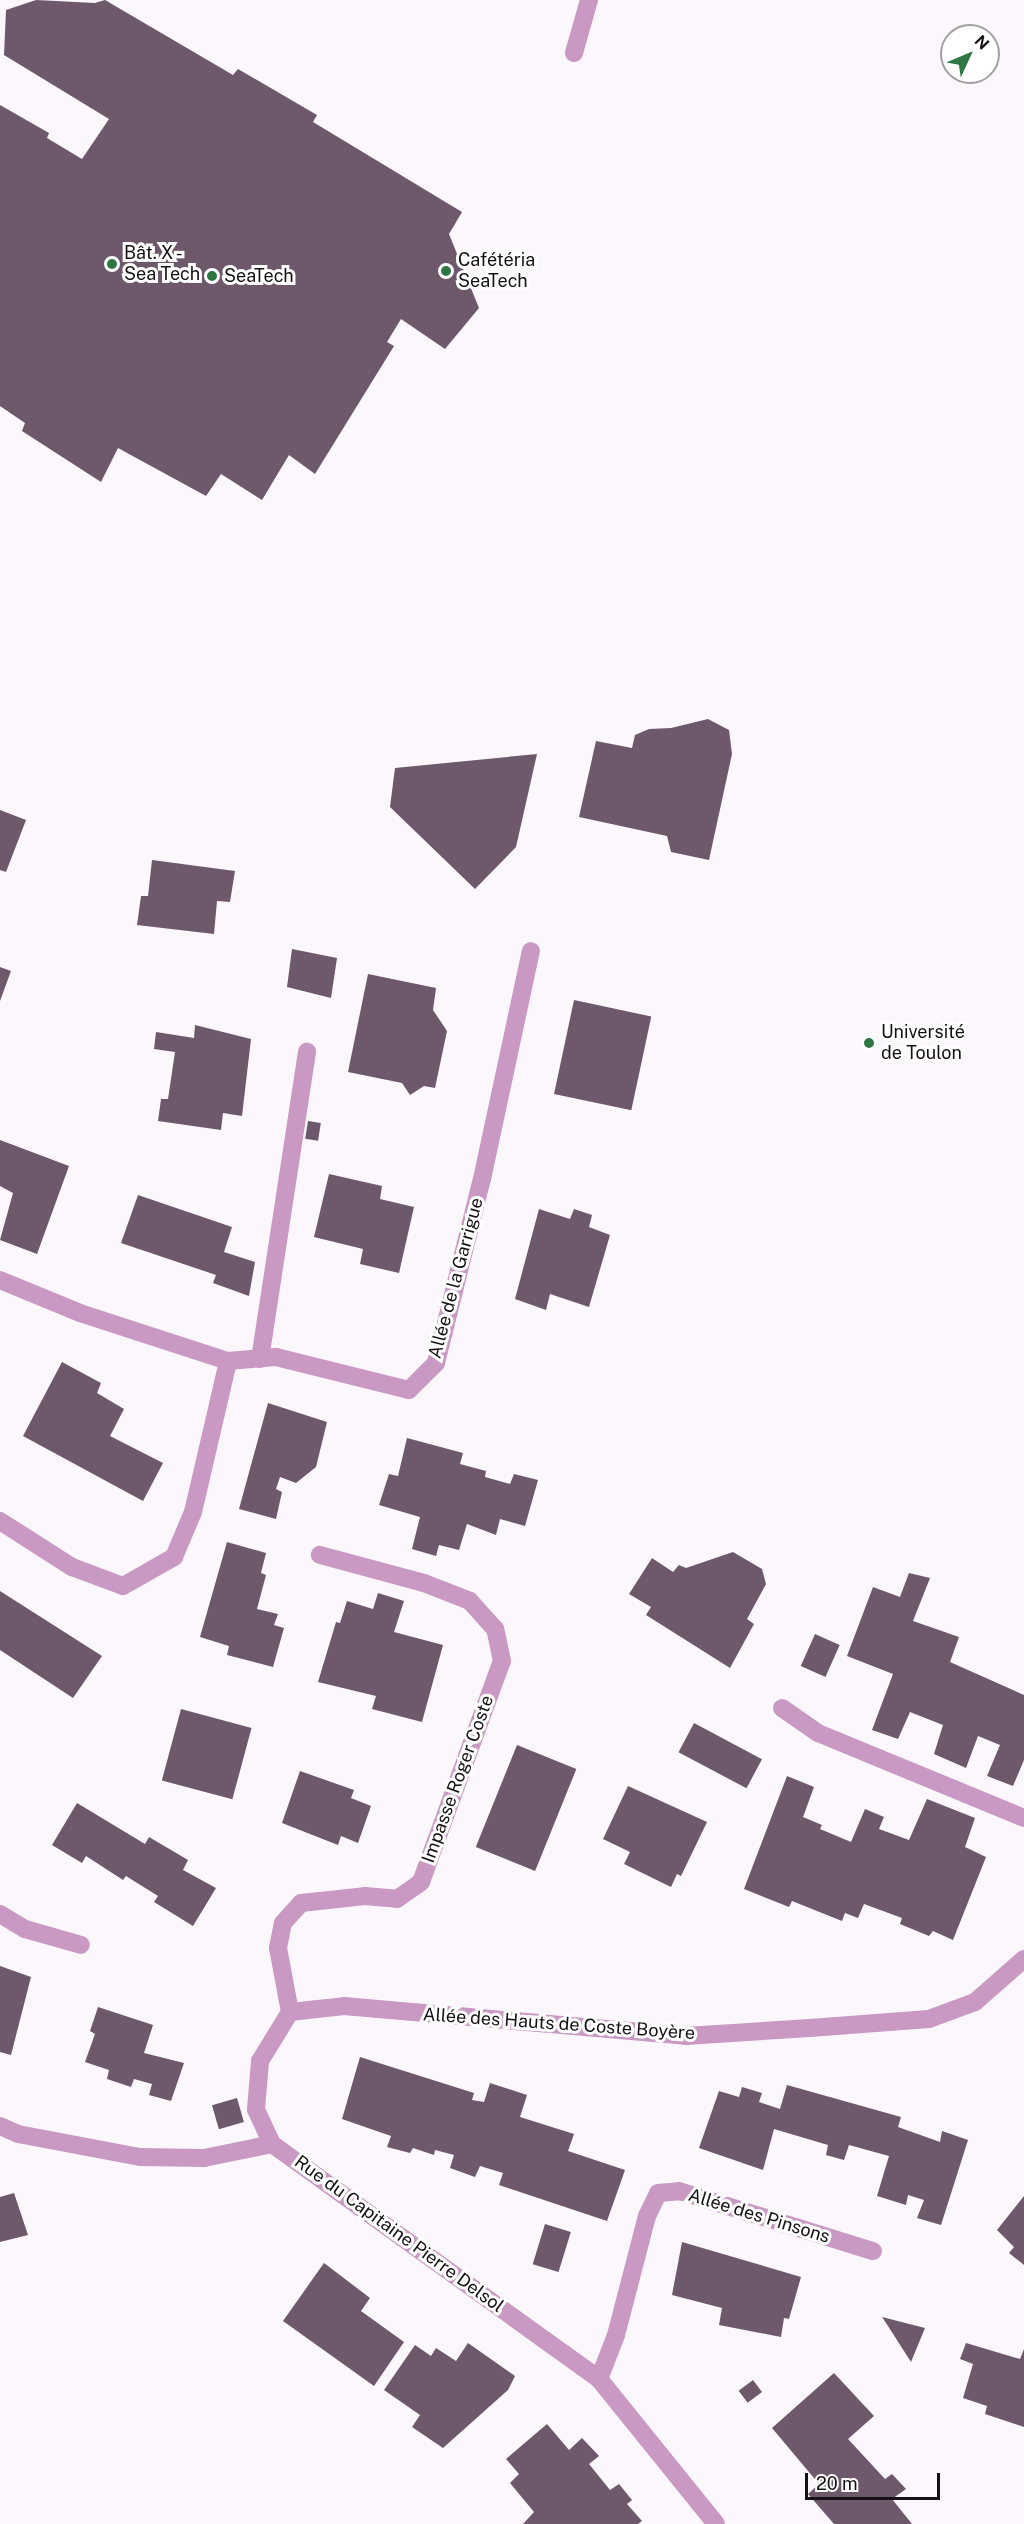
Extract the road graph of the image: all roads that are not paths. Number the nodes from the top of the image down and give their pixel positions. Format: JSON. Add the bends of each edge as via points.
{"nodes":[{"id":1,"x":589,"y":0,"type":"edge"},
{"id":2,"x":574,"y":53,"type":"dead end"},
{"id":3,"x":531,"y":951,"type":"dead end"},
{"id":4,"x":307,"y":1052,"type":"dead end"},
{"id":5,"x":0,"y":1280,"type":"edge"},
{"id":6,"x":260,"y":1359,"type":"junction"},
{"id":7,"x":228,"y":1361,"type":"junction"},
{"id":8,"x":0,"y":1521,"type":"edge"},
{"id":9,"x":320,"y":1556,"type":"dead end"},
{"id":10,"x":782,"y":1708,"type":"dead end"},
{"id":11,"x":1024,"y":1818,"type":"edge"},
{"id":12,"x":0,"y":1914,"type":"edge"},
{"id":13,"x":81,"y":1945,"type":"dead end"},
{"id":14,"x":1024,"y":1959,"type":"edge"},
{"id":15,"x":290,"y":2012,"type":"junction"},
{"id":16,"x":0,"y":2126,"type":"edge"},
{"id":17,"x":272,"y":2144,"type":"junction"},
{"id":18,"x":873,"y":2251,"type":"dead end"},
{"id":19,"x":599,"y":2379,"type":"junction"},
{"id":20,"x":716,"y":2524,"type":"edge"}],
"edges":[{"from":1,"to":2,"type":"street"},
{"from":3,"to":6,"type":"street","name":"Allée de la Garrigue","via":[[482,1179],[436,1363],[409,1390],[276,1357]]},
{"from":4,"to":6,"type":"street"},
{"from":5,"to":7,"type":"street","name":"Allée de la Garrigue","via":[[80,1313]]},
{"from":6,"to":7,"type":"street","name":"Allée de la Garrigue"},
{"from":7,"to":8,"type":"street","via":[[193,1512],[174,1557],[123,1586],[72,1567]]},
{"from":9,"to":15,"type":"street","name":"Impasse Roger Coste","via":[[424,1583],[470,1601],[495,1629],[501,1661],[421,1882],[397,1899],[365,1896],[301,1903],[283,1923],[278,1948]]},
{"from":10,"to":11,"type":"street","via":[[818,1733]]},
{"from":12,"to":13,"type":"street","via":[[25,1929]]},
{"from":14,"to":15,"type":"street","name":"Allée des Hauts de Coste Boyère","via":[[975,2002],[929,2019],[798,2029],[686,2037],[344,2006]]},
{"from":15,"to":17,"type":"street","via":[[260,2061],[256,2109]]},
{"from":16,"to":17,"type":"street","via":[[18,2134],[140,2157],[204,2158]]},
{"from":17,"to":19,"type":"street","name":"Rue du Capitaine Pierre Delsol"},
{"from":18,"to":19,"type":"street","name":"Allée des Pinsons","via":[[679,2191],[658,2193],[647,2216],[616,2335]]},
{"from":19,"to":20,"type":"street","name":"Rue du Capitaine Pierre Delsol"}]}
